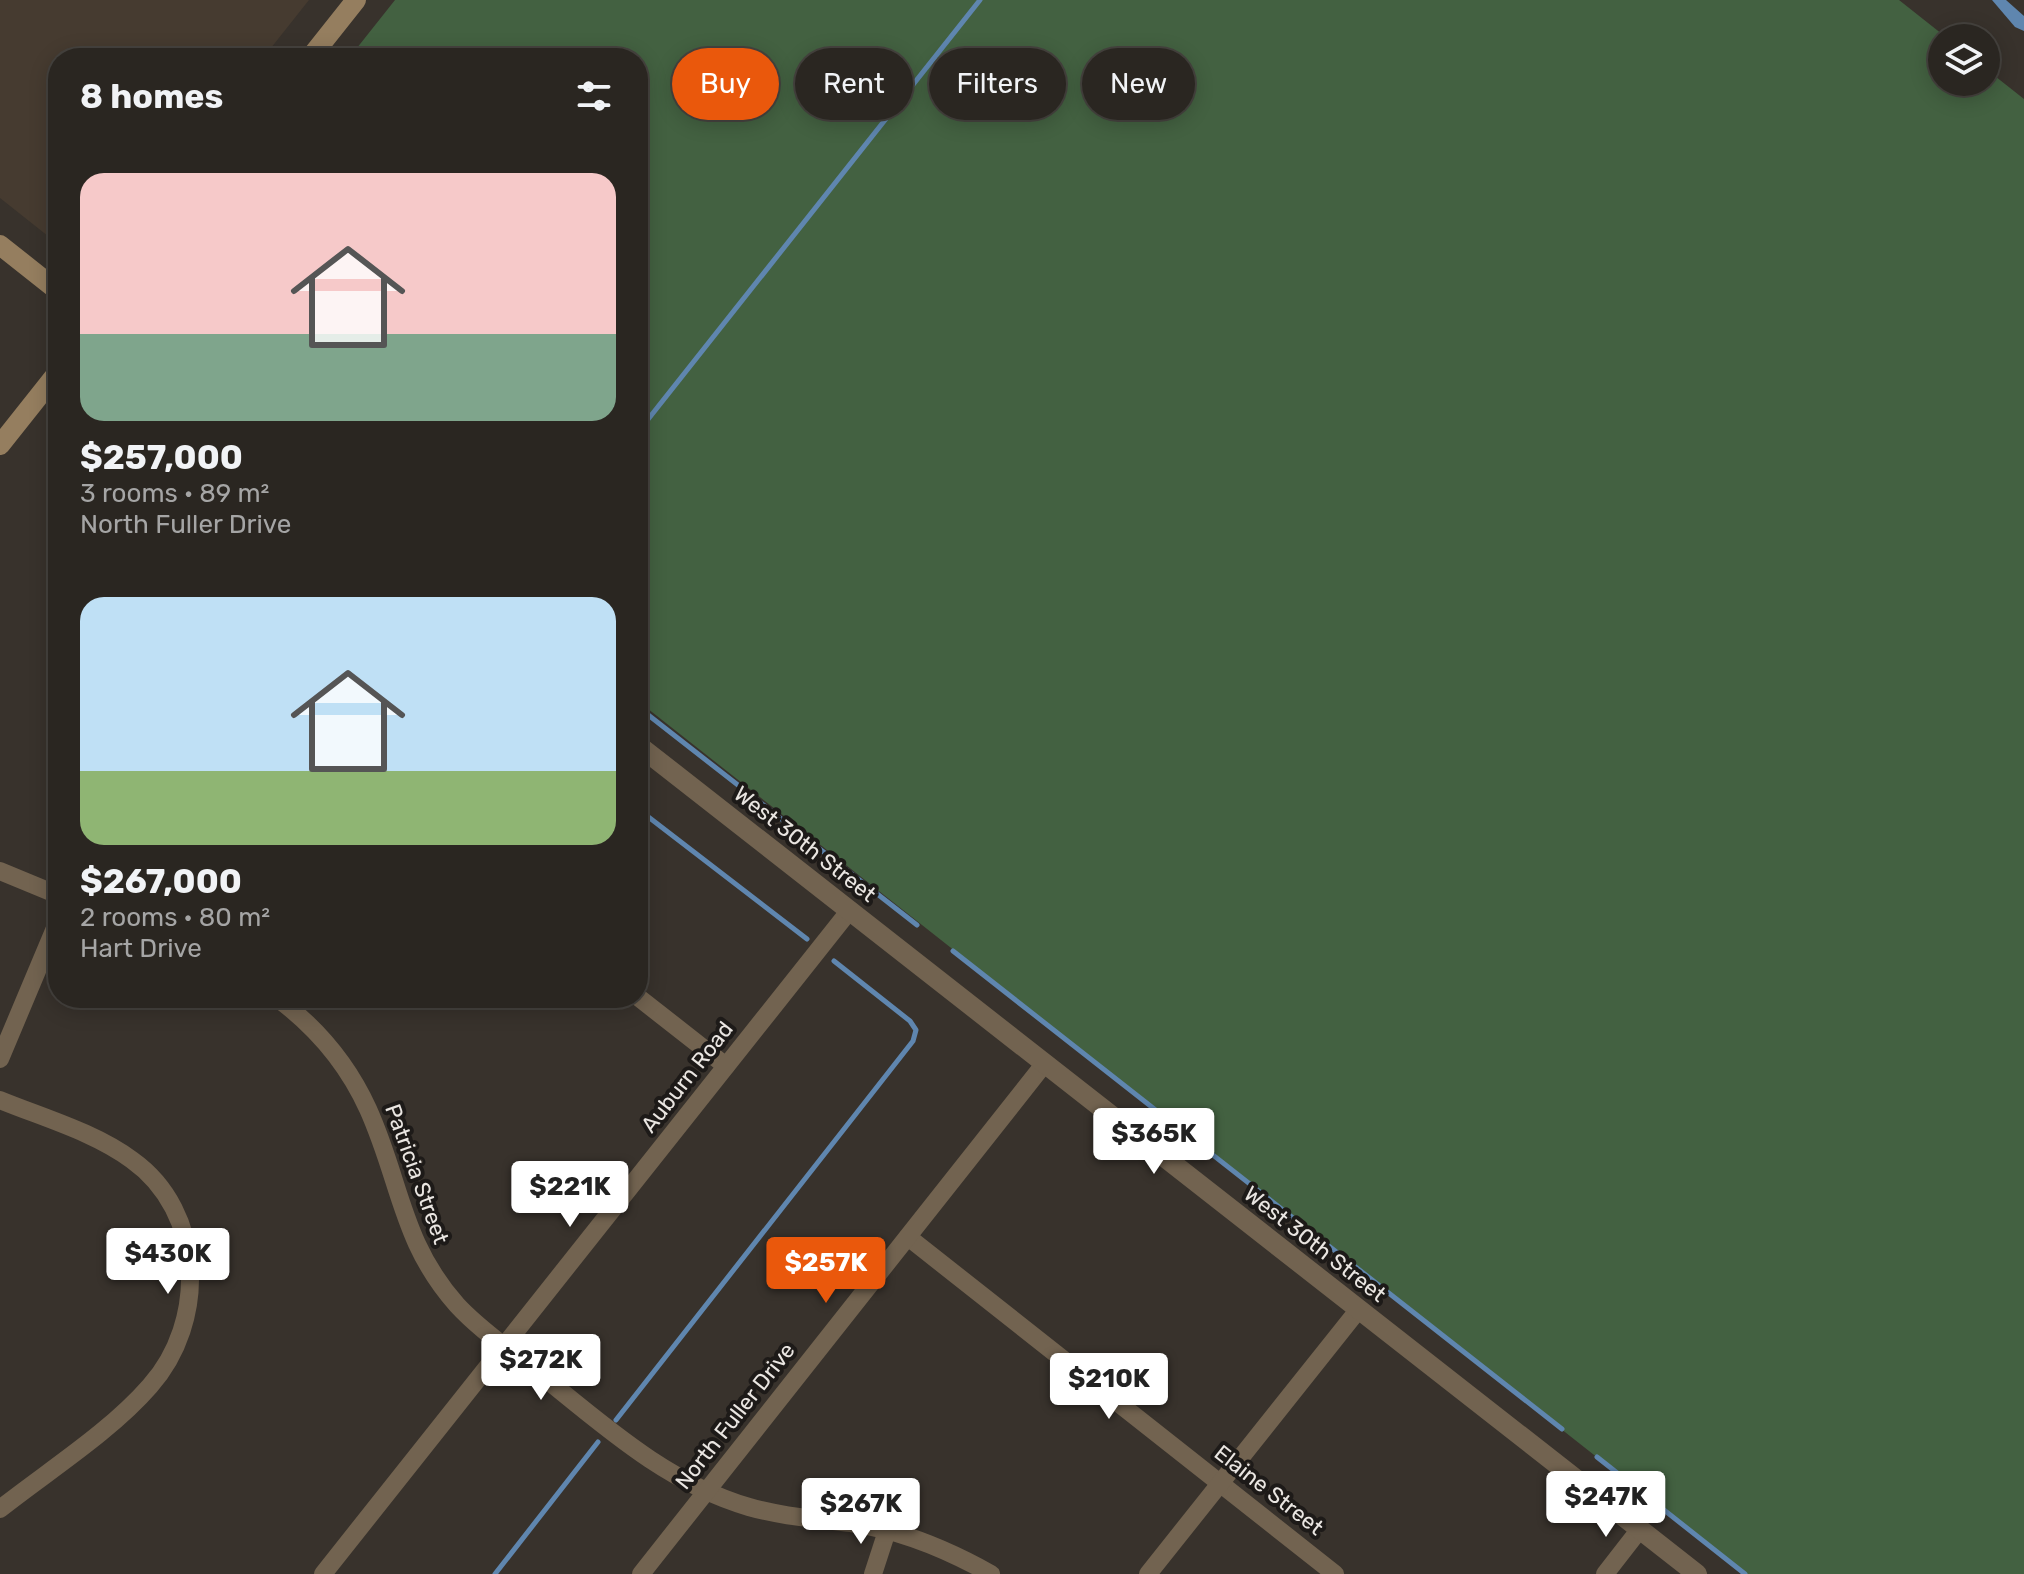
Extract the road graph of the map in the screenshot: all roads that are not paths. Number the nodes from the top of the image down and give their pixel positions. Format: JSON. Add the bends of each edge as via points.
{"nodes":[{"id":1,"x":356,"y":0,"type":"edge"},
{"id":2,"x":318,"y":48,"type":"edge"},
{"id":3,"x":0,"y":245,"type":"edge"},
{"id":4,"x":48,"y":283,"type":"edge"},
{"id":5,"x":48,"y":385,"type":"edge"},
{"id":6,"x":0,"y":445,"type":"edge"},
{"id":7,"x":648,"y":753,"type":"edge"},
{"id":8,"x":0,"y":871,"type":"edge"},
{"id":9,"x":48,"y":891,"type":"edge"},
{"id":10,"x":850,"y":910,"type":"junction"},
{"id":11,"x":48,"y":945,"type":"edge"},
{"id":12,"x":648,"y":1005,"type":"edge"},
{"id":13,"x":288,"y":1008,"type":"edge"},
{"id":14,"x":0,"y":1059,"type":"edge"},
{"id":15,"x":1045,"y":1063,"type":"junction"},
{"id":16,"x":726,"y":1066,"type":"junction"},
{"id":17,"x":0,"y":1100,"type":"edge"},
{"id":18,"x":908,"y":1237,"type":"junction"},
{"id":19,"x":1359,"y":1309,"type":"junction"},
{"id":20,"x":505,"y":1346,"type":"junction"},
{"id":21,"x":1221,"y":1482,"type":"junction"},
{"id":22,"x":706,"y":1491,"type":"junction"},
{"id":23,"x":0,"y":1509,"type":"edge"},
{"id":24,"x":1640,"y":1529,"type":"junction"},
{"id":25,"x":887,"y":1531,"type":"junction"},
{"id":26,"x":323,"y":1574,"type":"edge"},
{"id":27,"x":641,"y":1574,"type":"edge"},
{"id":28,"x":873,"y":1574,"type":"edge"},
{"id":29,"x":991,"y":1574,"type":"edge"},
{"id":30,"x":1148,"y":1574,"type":"edge"},
{"id":31,"x":1335,"y":1574,"type":"edge"},
{"id":32,"x":1605,"y":1574,"type":"edge"},
{"id":33,"x":1697,"y":1574,"type":"edge"}],
"edges":[{"from":1,"to":2,"type":"main road"},
{"from":3,"to":4,"type":"main road"},
{"from":5,"to":6,"type":"main road"},
{"from":7,"to":10,"type":"street","name":"West 30th Street"},
{"from":8,"to":9,"type":"street"},
{"from":10,"to":15,"type":"street","name":"West 30th Street"},
{"from":10,"to":16,"type":"street","name":"Auburn Road"},
{"from":11,"to":14,"type":"street"},
{"from":12,"to":16,"type":"street"},
{"from":13,"to":20,"type":"street","name":"Patricia Street","via":[[320,1037],[359,1092],[407,1226],[431,1272],[464,1312]]},
{"from":15,"to":18,"type":"street","name":"North Fuller Drive"},
{"from":15,"to":19,"type":"street","name":"West 30th Street"},
{"from":16,"to":20,"type":"street","name":"Auburn Road"},
{"from":17,"to":23,"type":"street","via":[[135,1161],[173,1207],[186,1238],[191,1281],[181,1332],[152,1385]]},
{"from":18,"to":21,"type":"street","name":"Elaine Street"},
{"from":18,"to":22,"type":"street","name":"North Fuller Drive"},
{"from":19,"to":21,"type":"street"},
{"from":19,"to":24,"type":"street","name":"West 30th Street"},
{"from":20,"to":22,"type":"street","name":"Patricia Street","via":[[627,1445]]},
{"from":20,"to":26,"type":"street","name":"Auburn Road"},
{"from":21,"to":30,"type":"street"},
{"from":21,"to":31,"type":"street","name":"Elaine Street"},
{"from":22,"to":25,"type":"street","name":"Patricia Street","via":[[756,1509]]},
{"from":22,"to":27,"type":"street","name":"North Fuller Drive"},
{"from":24,"to":32,"type":"street"},
{"from":24,"to":33,"type":"street","name":"West 30th Street"},
{"from":25,"to":28,"type":"street"},
{"from":25,"to":29,"type":"street","name":"Patricia Street","via":[[935,1546]]}]}
